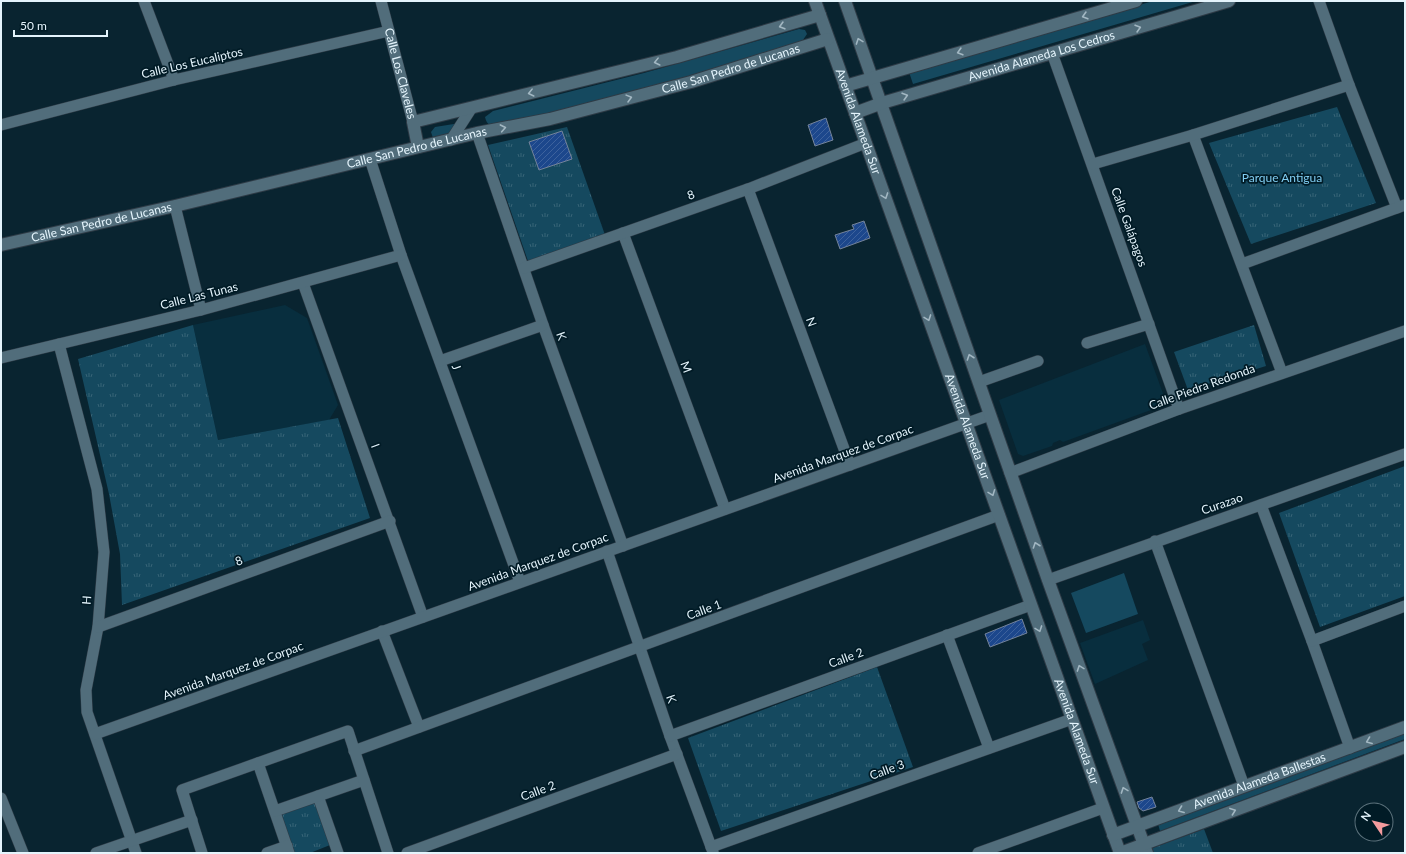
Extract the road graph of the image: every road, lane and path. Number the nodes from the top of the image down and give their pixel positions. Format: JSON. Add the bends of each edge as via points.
{"nodes":[{"id":1,"x":144,"y":1,"type":"edge"},
{"id":2,"x":381,"y":1,"type":"edge"},
{"id":3,"x":815,"y":1,"type":"edge"},
{"id":4,"x":845,"y":1,"type":"edge"},
{"id":5,"x":1136,"y":1,"type":"edge"},
{"id":6,"x":1229,"y":1,"type":"edge"},
{"id":7,"x":1319,"y":1,"type":"edge"},
{"id":8,"x":820,"y":15,"type":"junction"},
{"id":9,"x":389,"y":31,"type":"junction"},
{"id":10,"x":828,"y":39,"type":"junction"},
{"id":11,"x":1052,"y":53,"type":"junction"},
{"id":12,"x":873,"y":78,"type":"junction"},
{"id":13,"x":174,"y":80,"type":"junction"},
{"id":14,"x":845,"y":86,"type":"junction"},
{"id":15,"x":1349,"y":86,"type":"junction"},
{"id":16,"x":882,"y":103,"type":"junction"},
{"id":17,"x":471,"y":109,"type":"junction"},
{"id":18,"x":855,"y":112,"type":"junction"},
{"id":19,"x":413,"y":122,"type":"junction"},
{"id":20,"x":1,"y":125,"type":"edge"},
{"id":21,"x":477,"y":133,"type":"junction"},
{"id":22,"x":1193,"y":135,"type":"junction"},
{"id":23,"x":451,"y":140,"type":"junction"},
{"id":24,"x":866,"y":143,"type":"junction"},
{"id":25,"x":418,"y":148,"type":"junction"},
{"id":26,"x":370,"y":159,"type":"junction"},
{"id":27,"x":1093,"y":164,"type":"junction"},
{"id":28,"x":748,"y":189,"type":"junction"},
{"id":29,"x":175,"y":206,"type":"junction"},
{"id":30,"x":1401,"y":207,"type":"edge"},
{"id":31,"x":623,"y":233,"type":"junction"},
{"id":32,"x":1,"y":245,"type":"edge"},
{"id":33,"x":401,"y":255,"type":"junction"},
{"id":34,"x":1242,"y":264,"type":"junction"},
{"id":35,"x":524,"y":268,"type":"junction"},
{"id":36,"x":303,"y":283,"type":"junction"},
{"id":37,"x":201,"y":310,"type":"junction"},
{"id":38,"x":1150,"y":324,"type":"junction"},
{"id":39,"x":543,"y":325,"type":"junction"},
{"id":40,"x":1405,"y":331,"type":"edge"},
{"id":41,"x":1087,"y":343,"type":"dead end"},
{"id":42,"x":59,"y":344,"type":"junction"},
{"id":43,"x":1,"y":358,"type":"edge"},
{"id":44,"x":440,"y":361,"type":"junction"},
{"id":45,"x":1038,"y":361,"type":"dead end"},
{"id":46,"x":1282,"y":372,"type":"junction"},
{"id":47,"x":979,"y":382,"type":"junction"},
{"id":48,"x":1179,"y":409,"type":"junction"},
{"id":49,"x":990,"y":415,"type":"junction"},
{"id":50,"x":966,"y":424,"type":"junction"},
{"id":51,"x":1405,"y":454,"type":"edge"},
{"id":52,"x":850,"y":465,"type":"junction"},
{"id":53,"x":1010,"y":473,"type":"junction"},
{"id":54,"x":1261,"y":505,"type":"junction"},
{"id":55,"x":725,"y":510,"type":"junction"},
{"id":56,"x":998,"y":515,"type":"junction"},
{"id":57,"x":390,"y":521,"type":"junction"},
{"id":58,"x":1155,"y":541,"type":"junction"},
{"id":59,"x":623,"y":546,"type":"junction"},
{"id":60,"x":607,"y":552,"type":"junction"},
{"id":61,"x":1048,"y":580,"type":"junction"},
{"id":62,"x":520,"y":582,"type":"junction"},
{"id":63,"x":1031,"y":605,"type":"junction"},
{"id":64,"x":1405,"y":606,"type":"edge"},
{"id":65,"x":423,"y":617,"type":"junction"},
{"id":66,"x":98,"y":627,"type":"junction"},
{"id":67,"x":382,"y":631,"type":"junction"},
{"id":68,"x":947,"y":635,"type":"junction"},
{"id":69,"x":1312,"y":641,"type":"junction"},
{"id":70,"x":640,"y":647,"type":"junction"},
{"id":71,"x":1072,"y":719,"type":"junction"},
{"id":72,"x":419,"y":727,"type":"junction"},
{"id":73,"x":1405,"y":727,"type":"edge"},
{"id":74,"x":94,"y":734,"type":"junction"},
{"id":75,"x":670,"y":736,"type":"junction"},
{"id":76,"x":1405,"y":747,"type":"edge"},
{"id":77,"x":989,"y":748,"type":"junction"},
{"id":78,"x":1350,"y":748,"type":"junction"},
{"id":79,"x":354,"y":751,"type":"junction"},
{"id":80,"x":677,"y":754,"type":"junction"},
{"id":81,"x":258,"y":763,"type":"junction"},
{"id":82,"x":364,"y":780,"type":"junction"},
{"id":83,"x":1244,"y":786,"type":"junction"},
{"id":84,"x":318,"y":796,"type":"junction"},
{"id":85,"x":1,"y":798,"type":"edge"},
{"id":86,"x":1103,"y":808,"type":"junction"},
{"id":87,"x":275,"y":811,"type":"junction"},
{"id":88,"x":192,"y":820,"type":"junction"},
{"id":89,"x":1137,"y":827,"type":"junction"},
{"id":90,"x":1113,"y":835,"type":"junction"},
{"id":91,"x":132,"y":841,"type":"junction"},
{"id":92,"x":288,"y":849,"type":"edge"},
{"id":93,"x":1145,"y":849,"type":"edge"},
{"id":94,"x":712,"y":850,"type":"edge"},
{"id":95,"x":414,"y":852,"type":"edge"},
{"id":96,"x":23,"y":853,"type":"edge"},
{"id":97,"x":96,"y":853,"type":"edge"},
{"id":98,"x":136,"y":853,"type":"edge"},
{"id":99,"x":202,"y":853,"type":"edge"},
{"id":100,"x":267,"y":853,"type":"edge"},
{"id":101,"x":338,"y":853,"type":"edge"},
{"id":102,"x":388,"y":853,"type":"edge"},
{"id":103,"x":978,"y":853,"type":"edge"},
{"id":104,"x":1120,"y":853,"type":"edge"}],
"edges":[{"from":1,"to":13,"type":"street"},
{"from":2,"to":9,"type":"street","name":"Calle Los Claveles"},
{"from":3,"to":8,"type":"street","name":"Avenida Alameda Sur"},
{"from":12,"to":4,"type":"street","name":"Avenida Alameda Sur","one_way":true},
{"from":5,"to":12,"type":"street","one_way":true},
{"from":11,"to":6,"type":"street","name":"Avenida Alameda Los Cedros","one_way":true},
{"from":7,"to":15,"type":"street"},
{"from":8,"to":10,"type":"street","name":"Avenida Alameda Sur"},
{"from":8,"to":17,"type":"street","one_way":true,"via":[[677,57]]},
{"from":9,"to":13,"type":"street","name":"Calle Los Eucaliptos"},
{"from":9,"to":19,"type":"street","name":"Calle Los Claveles"},
{"from":10,"to":14,"type":"street","name":"Avenida Alameda Sur"},
{"from":21,"to":10,"type":"street","name":"Calle San Pedro de Lucanas","one_way":true,"via":[[550,119],[691,82]]},
{"from":16,"to":11,"type":"street","name":"Avenida Alameda Los Cedros","one_way":true},
{"from":11,"to":27,"type":"street","name":"Calle Galápagos"},
{"from":12,"to":14,"type":"street"},
{"from":12,"to":16,"type":"street","name":"Avenida Alameda Sur"},
{"from":13,"to":20,"type":"street","name":"Calle Los Eucaliptos"},
{"from":14,"to":18,"type":"street","name":"Avenida Alameda Sur"},
{"from":15,"to":22,"type":"street"},
{"from":15,"to":30,"type":"street"},
{"from":16,"to":18,"type":"street","name":"Avenida Alameda Los Cedros"},
{"from":47,"to":16,"type":"street","name":"Avenida Alameda Sur","one_way":true},
{"from":17,"to":19,"type":"street"},
{"from":17,"to":23,"type":"street"},
{"from":18,"to":24,"type":"street","name":"Avenida Alameda Sur"},
{"from":19,"to":25,"type":"street","name":"Calle Los Claveles"},
{"from":21,"to":23,"type":"street","name":"Calle San Pedro de Lucanas"},
{"from":21,"to":35,"type":"street","name":"K"},
{"from":22,"to":27,"type":"street"},
{"from":22,"to":34,"type":"street"},
{"from":23,"to":25,"type":"street","name":"Calle San Pedro de Lucanas"},
{"from":24,"to":28,"type":"street","name":"8"},
{"from":24,"to":50,"type":"street","name":"Avenida Alameda Sur","one_way":true},
{"from":25,"to":26,"type":"street","name":"Calle San Pedro de Lucanas"},
{"from":26,"to":29,"type":"street","name":"Calle San Pedro de Lucanas"},
{"from":26,"to":33,"type":"street","name":"J"},
{"from":27,"to":38,"type":"street","name":"Calle Galápagos"},
{"from":28,"to":31,"type":"street","name":"8"},
{"from":28,"to":52,"type":"street","name":"N"},
{"from":29,"to":32,"type":"street","name":"Calle San Pedro de Lucanas"},
{"from":29,"to":37,"type":"street"},
{"from":30,"to":34,"type":"street"},
{"from":31,"to":35,"type":"street","name":"8"},
{"from":31,"to":55,"type":"street","name":"M"},
{"from":33,"to":36,"type":"street","name":"Calle Las Tunas"},
{"from":33,"to":44,"type":"street","name":"J"},
{"from":34,"to":46,"type":"street"},
{"from":35,"to":39,"type":"street","name":"K"},
{"from":36,"to":37,"type":"street","name":"Calle Las Tunas"},
{"from":36,"to":57,"type":"street","name":"I"},
{"from":37,"to":42,"type":"street","name":"Calle Las Tunas"},
{"from":38,"to":41,"type":"street"},
{"from":38,"to":48,"type":"street","name":"Calle Galápagos"},
{"from":39,"to":44,"type":"street"},
{"from":39,"to":59,"type":"street","name":"K"},
{"from":40,"to":46,"type":"street","name":"Calle Piedra Redonda"},
{"from":42,"to":43,"type":"street","name":"Calle Las Tunas"},
{"from":42,"to":66,"type":"street","name":"H","via":[[97,489],[104,552]]},
{"from":44,"to":62,"type":"street","name":"J"},
{"from":45,"to":47,"type":"street"},
{"from":46,"to":48,"type":"street","name":"Calle Piedra Redonda"},
{"from":47,"to":49,"type":"street","name":"Avenida Alameda Sur"},
{"from":48,"to":53,"type":"street","name":"Calle Piedra Redonda"},
{"from":49,"to":50,"type":"street","name":"Avenida Marquez de Corpac"},
{"from":49,"to":53,"type":"street","name":"Avenida Alameda Sur"},
{"from":50,"to":52,"type":"street","name":"Avenida Marquez de Corpac"},
{"from":50,"to":56,"type":"street","name":"Avenida Alameda Sur","one_way":true,"via":[[997,506]]},
{"from":51,"to":54,"type":"street","name":"Curazao"},
{"from":52,"to":55,"type":"street","name":"Avenida Marquez de Corpac"},
{"from":61,"to":53,"type":"street","name":"Avenida Alameda Sur","one_way":true},
{"from":54,"to":58,"type":"street","name":"Curazao"},
{"from":54,"to":69,"type":"street"},
{"from":55,"to":59,"type":"street","name":"Avenida Marquez de Corpac"},
{"from":56,"to":63,"type":"street","name":"Avenida Alameda Sur"},
{"from":56,"to":70,"type":"street","name":"Calle 1"},
{"from":57,"to":65,"type":"street","name":"I"},
{"from":57,"to":66,"type":"street","name":"8"},
{"from":58,"to":61,"type":"street","name":"Curazao"},
{"from":58,"to":83,"type":"street"},
{"from":59,"to":60,"type":"street","name":"Avenida Marquez de Corpac"},
{"from":60,"to":62,"type":"street","name":"Avenida Marquez de Corpac"},
{"from":60,"to":70,"type":"street","name":"K"},
{"from":89,"to":61,"type":"street","name":"Avenida Alameda Sur","one_way":true},
{"from":62,"to":65,"type":"street","name":"Avenida Marquez de Corpac"},
{"from":63,"to":68,"type":"street","name":"Calle 2"},
{"from":63,"to":71,"type":"street","name":"Avenida Alameda Sur","one_way":true},
{"from":64,"to":69,"type":"street"},
{"from":65,"to":67,"type":"street","name":"Avenida Marquez de Corpac"},
{"from":66,"to":74,"type":"street","name":"H","via":[[86,690],[87,712]]},
{"from":67,"to":72,"type":"street"},
{"from":67,"to":74,"type":"street","name":"Avenida Marquez de Corpac"},
{"from":68,"to":75,"type":"street","name":"Calle 2"},
{"from":68,"to":77,"type":"street"},
{"from":69,"to":78,"type":"street"},
{"from":70,"to":72,"type":"street","name":"Calle 1"},
{"from":70,"to":75,"type":"street","name":"K"},
{"from":71,"to":77,"type":"street","name":"Calle 3"},
{"from":71,"to":86,"type":"street","name":"Avenida Alameda Sur"},
{"from":72,"to":79,"type":"street","name":"Calle 1"},
{"from":73,"to":78,"type":"street","name":"Avenida Alameda Ballestas","one_way":true},
{"from":74,"to":91,"type":"street","name":"H"},
{"from":75,"to":80,"type":"street","name":"K"},
{"from":93,"to":76,"type":"street","name":"Avenida Alameda Ballestas","one_way":true},
{"from":77,"to":94,"type":"street","name":"Calle 3"},
{"from":78,"to":83,"type":"street","name":"Avenida Alameda Ballestas"},
{"from":79,"to":81,"type":"street","via":[[348,731]]},
{"from":79,"to":82,"type":"street"},
{"from":80,"to":94,"type":"street","name":"K"},
{"from":80,"to":95,"type":"street","name":"Calle 2"},
{"from":81,"to":87,"type":"street"},
{"from":81,"to":88,"type":"street","via":[[182,790]]},
{"from":82,"to":84,"type":"street"},
{"from":82,"to":102,"type":"street"},
{"from":83,"to":89,"type":"street","name":"Avenida Alameda Ballestas","one_way":true},
{"from":84,"to":87,"type":"street"},
{"from":84,"to":101,"type":"street"},
{"from":85,"to":96,"type":"street"},
{"from":86,"to":90,"type":"street","name":"Avenida Alameda Sur"},
{"from":86,"to":103,"type":"street"},
{"from":87,"to":92,"type":"street"},
{"from":88,"to":91,"type":"street"},
{"from":88,"to":99,"type":"street"},
{"from":89,"to":90,"type":"street","name":"Avenida Alameda Ballestas"},
{"from":89,"to":93,"type":"street","name":"Avenida Alameda Sur"},
{"from":90,"to":104,"type":"street","name":"Avenida Alameda Sur"},
{"from":91,"to":97,"type":"street"},
{"from":91,"to":98,"type":"street","name":"H"},
{"from":92,"to":100,"type":"street"},
{"from":93,"to":104,"type":"street","name":"Avenida Alameda Ballestas"}]}
